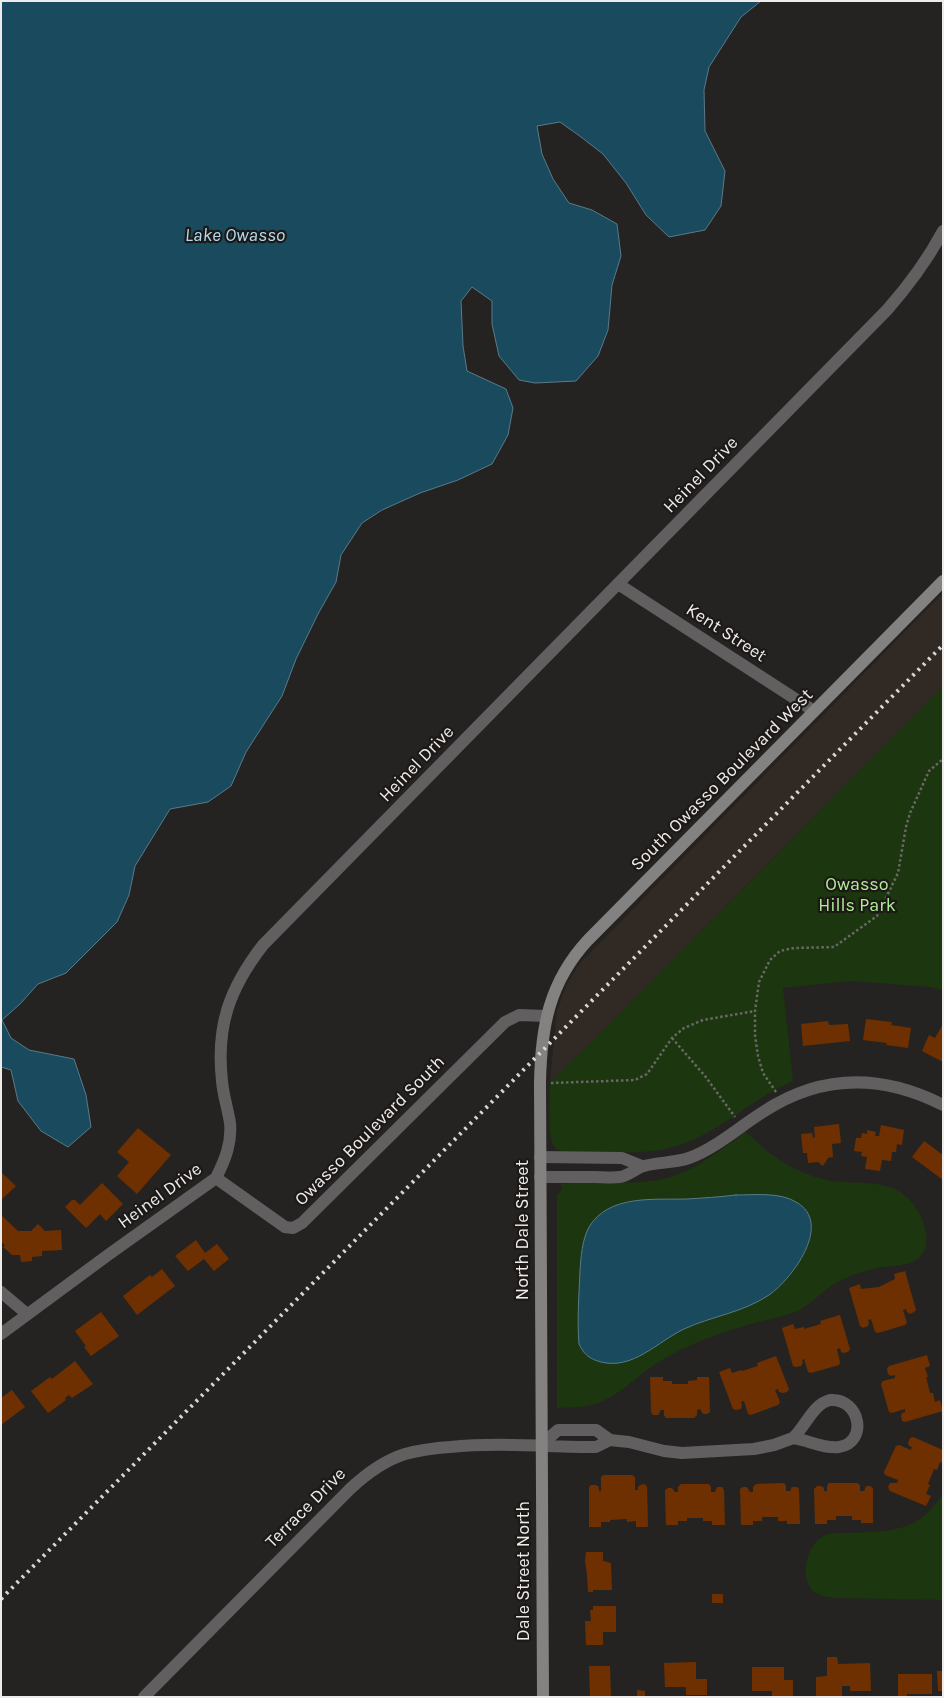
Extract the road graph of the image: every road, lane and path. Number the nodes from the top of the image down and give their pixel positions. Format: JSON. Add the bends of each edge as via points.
{"nodes":[{"id":1,"x":943,"y":231,"type":"edge"},
{"id":2,"x":943,"y":581,"type":"edge"},
{"id":3,"x":618,"y":584,"type":"junction"},
{"id":4,"x":814,"y":711,"type":"junction"},
{"id":5,"x":943,"y":759,"type":"edge"},
{"id":6,"x":754,"y":1010,"type":"junction"},
{"id":7,"x":546,"y":1016,"type":"junction"},
{"id":8,"x":672,"y":1038,"type":"junction"},
{"id":9,"x":540,"y":1083,"type":"junction"},
{"id":10,"x":782,"y":1101,"type":"junction"},
{"id":11,"x":943,"y":1105,"type":"edge"},
{"id":12,"x":742,"y":1126,"type":"junction"},
{"id":13,"x":540,"y":1158,"type":"junction"},
{"id":14,"x":642,"y":1166,"type":"junction"},
{"id":15,"x":540,"y":1177,"type":"junction"},
{"id":16,"x":216,"y":1178,"type":"junction"},
{"id":17,"x":1,"y":1292,"type":"edge"},
{"id":18,"x":27,"y":1314,"type":"junction"},
{"id":19,"x":1,"y":1334,"type":"edge"},
{"id":20,"x":793,"y":1438,"type":"junction"},
{"id":21,"x":542,"y":1444,"type":"junction"},
{"id":22,"x":144,"y":1697,"type":"edge"},
{"id":23,"x":543,"y":1697,"type":"edge"}],
"edges":[{"from":1,"to":3,"type":"street","name":"Heinel Drive","via":[[913,280],[887,310]]},
{"from":2,"to":4,"type":"street","name":"South Owasso Boulevard West"},
{"from":3,"to":4,"type":"street","name":"Kent Street"},
{"from":3,"to":16,"type":"street","name":"Heinel Drive","via":[[263,945],[247,966],[226,1012],[221,1034],[220,1061],[230,1142]]},
{"from":4,"to":7,"type":"street","name":"South Owasso Boulevard West","via":[[580,949],[559,980]]},
{"from":5,"to":6,"type":"path","via":[[929,771],[910,813],[898,873],[877,916],[834,947],[780,951],[770,960],[759,982]]},
{"from":6,"to":8,"type":"path","via":[[703,1020],[684,1028]]},
{"from":6,"to":10,"type":"path","via":[[758,1056],[763,1073]]},
{"from":7,"to":9,"type":"street","name":"North Dale Street"},
{"from":7,"to":16,"type":"street","name":"Owasso Boulevard South","via":[[518,1015],[505,1022],[302,1223],[293,1228],[285,1227]]},
{"from":8,"to":9,"type":"path","via":[[647,1074],[635,1080]]},
{"from":8,"to":12,"type":"path"},
{"from":9,"to":13,"type":"street","name":"North Dale Street"},
{"from":10,"to":11,"type":"street","via":[[826,1085],[852,1082],[902,1088]]},
{"from":10,"to":12,"type":"street"},
{"from":12,"to":14,"type":"street","via":[[710,1148],[688,1158]]},
{"from":13,"to":14,"type":"street","via":[[622,1158]]},
{"from":13,"to":15,"type":"street","name":"North Dale Street"},
{"from":14,"to":15,"type":"street","via":[[622,1177]]},
{"from":15,"to":21,"type":"street","name":"North Dale Street"},
{"from":16,"to":18,"type":"street","name":"Heinel Drive"},
{"from":17,"to":18,"type":"street"},
{"from":18,"to":19,"type":"street","name":"Heinel Drive"},
{"from":20,"to":20,"type":"street","via":[[843,1446],[856,1433],[857,1417],[845,1402],[826,1400]]},
{"from":20,"to":21,"type":"street","via":[[761,1448],[688,1453],[610,1440],[596,1430],[558,1430]]},
{"from":21,"to":22,"type":"street","name":"Terrace Drive","via":[[474,1444],[422,1450],[366,1474]]},
{"from":21,"to":23,"type":"street","name":"Dale Street North"}]}
